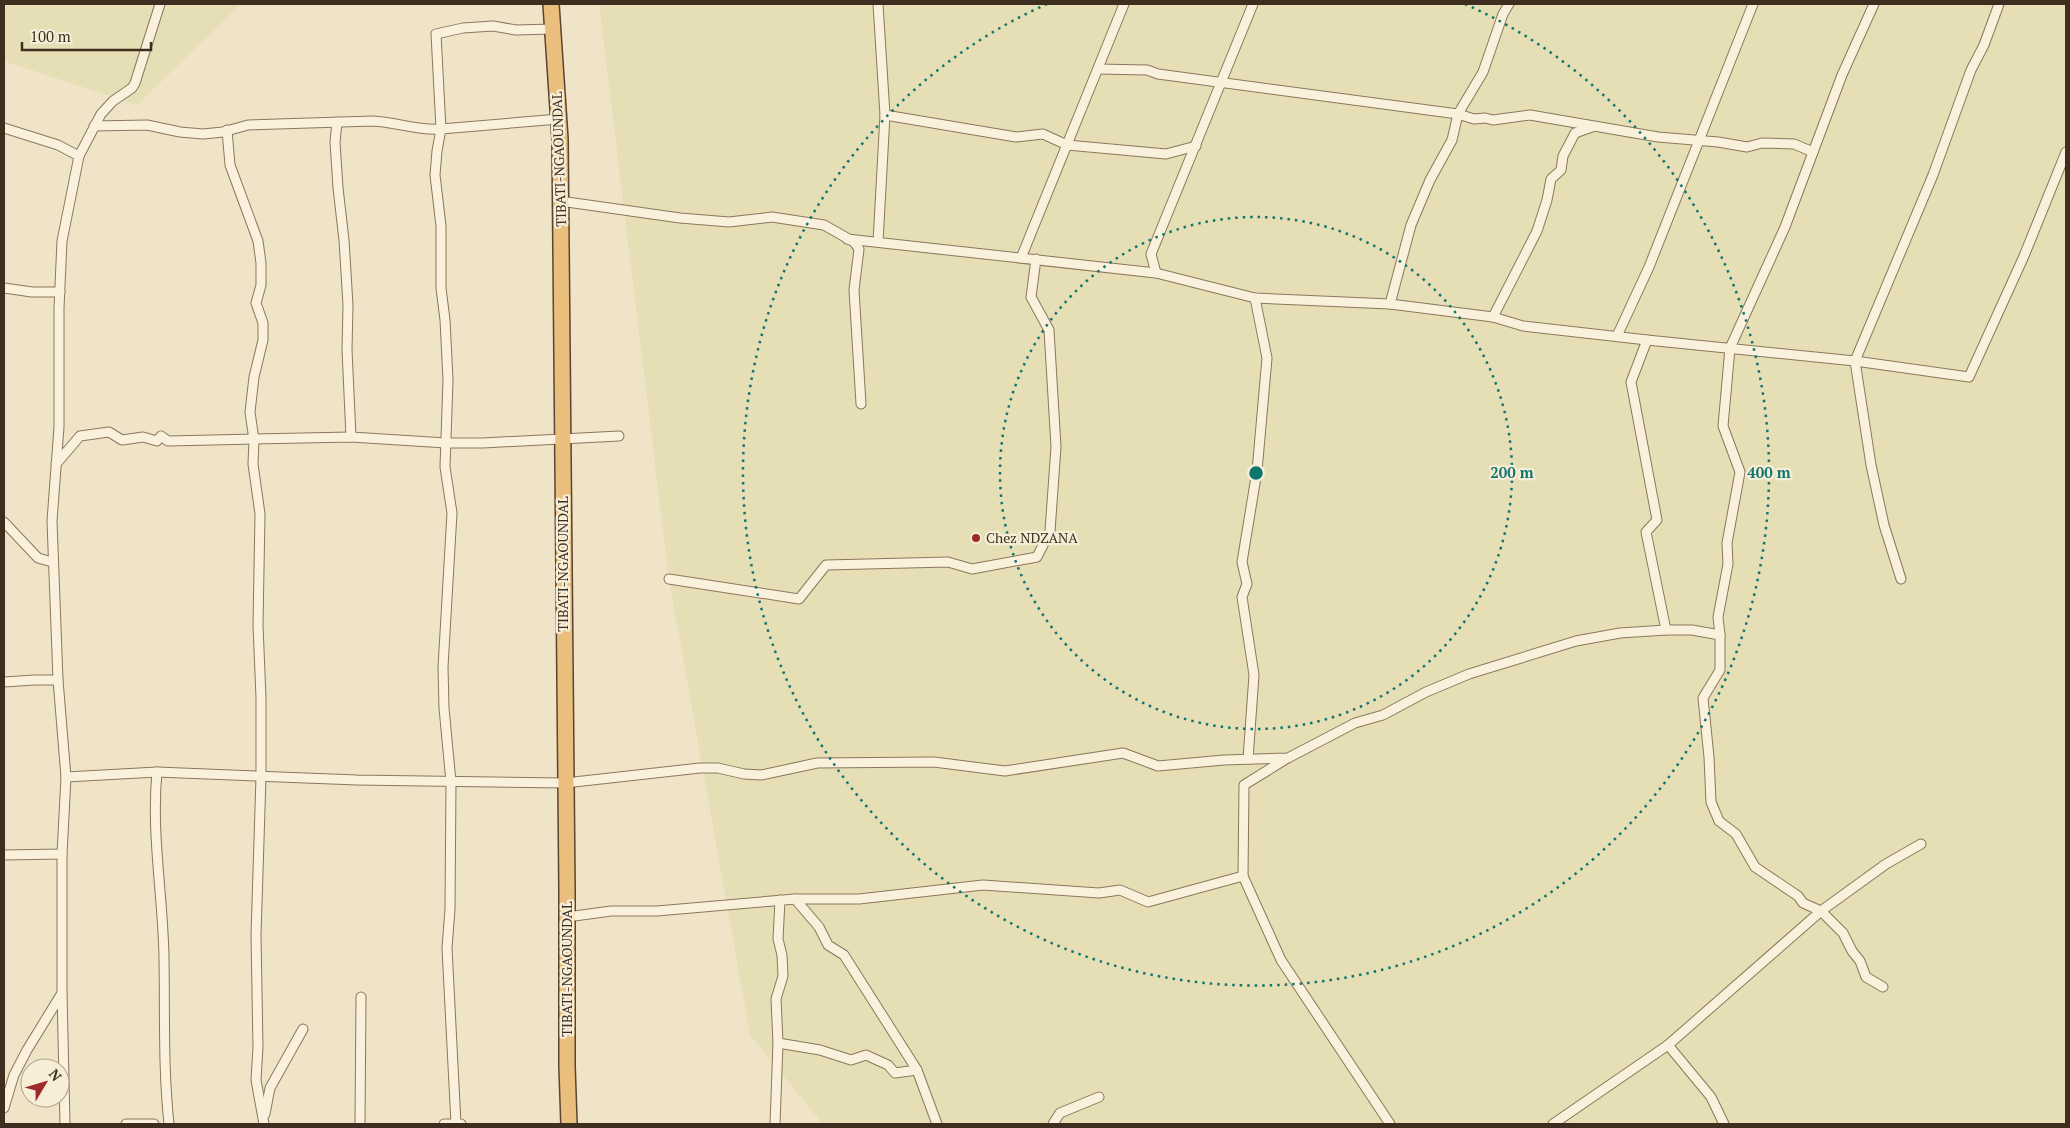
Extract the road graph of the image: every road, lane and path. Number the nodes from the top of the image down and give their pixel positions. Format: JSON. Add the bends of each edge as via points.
{"nodes":[{"id":1,"x":160,"y":4,"type":"edge"},
{"id":2,"x":551,"y":4,"type":"edge"},
{"id":3,"x":878,"y":4,"type":"edge"},
{"id":4,"x":1124,"y":4,"type":"edge"},
{"id":5,"x":1253,"y":4,"type":"edge"},
{"id":6,"x":1509,"y":4,"type":"edge"},
{"id":7,"x":1752,"y":4,"type":"edge"},
{"id":8,"x":1874,"y":4,"type":"edge"},
{"id":9,"x":1999,"y":4,"type":"edge"},
{"id":10,"x":553,"y":29,"type":"junction"},
{"id":11,"x":1098,"y":69,"type":"junction"},
{"id":12,"x":1221,"y":83,"type":"junction"},
{"id":13,"x":1458,"y":114,"type":"junction"},
{"id":14,"x":884,"y":115,"type":"junction"},
{"id":15,"x":559,"y":119,"type":"junction"},
{"id":16,"x":337,"y":122,"type":"junction"},
{"id":17,"x":94,"y":126,"type":"junction"},
{"id":18,"x":1593,"y":126,"type":"junction"},
{"id":19,"x":4,"y":128,"type":"edge"},
{"id":20,"x":441,"y":129,"type":"junction"},
{"id":21,"x":227,"y":130,"type":"junction"},
{"id":22,"x":1698,"y":140,"type":"junction"},
{"id":23,"x":1067,"y":145,"type":"junction"},
{"id":24,"x":1196,"y":146,"type":"junction"},
{"id":25,"x":1813,"y":152,"type":"junction"},
{"id":26,"x":2066,"y":152,"type":"edge"},
{"id":27,"x":78,"y":156,"type":"junction"},
{"id":28,"x":560,"y":201,"type":"junction"},
{"id":29,"x":847,"y":239,"type":"junction"},
{"id":30,"x":878,"y":242,"type":"junction"},
{"id":31,"x":1021,"y":258,"type":"junction"},
{"id":32,"x":1036,"y":260,"type":"junction"},
{"id":33,"x":1156,"y":273,"type":"junction"},
{"id":34,"x":4,"y":288,"type":"edge"},
{"id":35,"x":60,"y":292,"type":"junction"},
{"id":36,"x":1255,"y":298,"type":"junction"},
{"id":37,"x":1390,"y":304,"type":"junction"},
{"id":38,"x":1493,"y":318,"type":"junction"},
{"id":39,"x":1618,"y":336,"type":"junction"},
{"id":40,"x":1647,"y":340,"type":"junction"},
{"id":41,"x":1730,"y":348,"type":"junction"},
{"id":42,"x":1855,"y":360,"type":"junction"},
{"id":43,"x":861,"y":404,"type":"dead end"},
{"id":44,"x":619,"y":436,"type":"dead end"},
{"id":45,"x":350,"y":437,"type":"junction"},
{"id":46,"x":563,"y":439,"type":"junction"},
{"id":47,"x":254,"y":440,"type":"junction"},
{"id":48,"x":446,"y":443,"type":"junction"},
{"id":49,"x":56,"y":464,"type":"junction"},
{"id":50,"x":4,"y":522,"type":"edge"},
{"id":51,"x":52,"y":562,"type":"junction"},
{"id":52,"x":669,"y":579,"type":"dead end"},
{"id":53,"x":1901,"y":579,"type":"dead end"},
{"id":54,"x":1666,"y":630,"type":"junction"},
{"id":55,"x":1720,"y":635,"type":"junction"},
{"id":56,"x":58,"y":680,"type":"junction"},
{"id":57,"x":4,"y":682,"type":"edge"},
{"id":58,"x":1288,"y":758,"type":"junction"},
{"id":59,"x":1248,"y":759,"type":"junction"},
{"id":60,"x":157,"y":772,"type":"junction"},
{"id":61,"x":66,"y":777,"type":"junction"},
{"id":62,"x":261,"y":777,"type":"junction"},
{"id":63,"x":450,"y":782,"type":"junction"},
{"id":64,"x":566,"y":783,"type":"junction"},
{"id":65,"x":1921,"y":844,"type":"dead end"},
{"id":66,"x":4,"y":854,"type":"edge"},
{"id":67,"x":62,"y":854,"type":"junction"},
{"id":68,"x":1244,"y":876,"type":"junction"},
{"id":69,"x":795,"y":899,"type":"junction"},
{"id":70,"x":780,"y":900,"type":"junction"},
{"id":71,"x":1821,"y":911,"type":"junction"},
{"id":72,"x":567,"y":917,"type":"junction"},
{"id":73,"x":1883,"y":987,"type":"dead end"},
{"id":74,"x":62,"y":993,"type":"junction"},
{"id":75,"x":361,"y":998,"type":"dead end"},
{"id":76,"x":303,"y":1029,"type":"dead end"},
{"id":77,"x":778,"y":1042,"type":"junction"},
{"id":78,"x":1668,"y":1045,"type":"junction"},
{"id":79,"x":917,"y":1070,"type":"junction"},
{"id":80,"x":1099,"y":1097,"type":"dead end"},
{"id":81,"x":4,"y":1108,"type":"edge"},
{"id":82,"x":264,"y":1120,"type":"edge"},
{"id":83,"x":65,"y":1124,"type":"edge"},
{"id":84,"x":126,"y":1124,"type":"edge"},
{"id":85,"x":154,"y":1124,"type":"edge"},
{"id":86,"x":170,"y":1124,"type":"edge"},
{"id":87,"x":360,"y":1124,"type":"edge"},
{"id":88,"x":444,"y":1124,"type":"edge"},
{"id":89,"x":456,"y":1124,"type":"edge"},
{"id":90,"x":461,"y":1124,"type":"edge"},
{"id":91,"x":569,"y":1124,"type":"edge"},
{"id":92,"x":775,"y":1124,"type":"edge"},
{"id":93,"x":937,"y":1124,"type":"edge"},
{"id":94,"x":1053,"y":1124,"type":"edge"},
{"id":95,"x":1390,"y":1124,"type":"edge"},
{"id":96,"x":1553,"y":1124,"type":"edge"},
{"id":97,"x":1724,"y":1124,"type":"edge"}],
"edges":[{"from":1,"to":17,"type":"street","via":[[135,83],[108,106]]},
{"from":2,"to":10,"type":"highway","name":"TIBATI-NGAOUNDAL"},
{"from":3,"to":14,"type":"street"},
{"from":4,"to":11,"type":"street"},
{"from":5,"to":12,"type":"street"},
{"from":6,"to":13,"type":"street","via":[[1483,72]]},
{"from":7,"to":22,"type":"street"},
{"from":8,"to":25,"type":"street","via":[[1842,75]]},
{"from":9,"to":42,"type":"street","via":[[1933,175]]},
{"from":10,"to":15,"type":"highway","name":"TIBATI-NGAOUNDAL"},
{"from":10,"to":20,"type":"street","via":[[516,30],[493,26],[436,34]]},
{"from":11,"to":12,"type":"street","via":[[1147,70]]},
{"from":11,"to":23,"type":"street"},
{"from":12,"to":13,"type":"street"},
{"from":12,"to":24,"type":"street"},
{"from":13,"to":18,"type":"street","via":[[1493,120],[1530,115]]},
{"from":13,"to":37,"type":"street","via":[[1452,140],[1411,225]]},
{"from":14,"to":23,"type":"street","via":[[1016,137],[1043,134]]},
{"from":14,"to":30,"type":"street"},
{"from":15,"to":20,"type":"street"},
{"from":15,"to":28,"type":"highway","name":"TIBATI-NGAOUNDAL"},
{"from":16,"to":20,"type":"street","via":[[386,121],[421,129]]},
{"from":16,"to":21,"type":"street","via":[[248,125]]},
{"from":16,"to":45,"type":"street","via":[[335,142],[348,305],[346,345]]},
{"from":17,"to":21,"type":"street","via":[[147,125],[203,134]]},
{"from":17,"to":27,"type":"street"},
{"from":18,"to":22,"type":"street"},
{"from":18,"to":38,"type":"street","via":[[1575,133],[1563,156],[1561,170],[1551,180],[1537,232]]},
{"from":19,"to":27,"type":"street","via":[[58,145]]},
{"from":20,"to":48,"type":"street","via":[[435,175],[441,226],[441,288],[448,380]]},
{"from":21,"to":47,"type":"street","via":[[230,165],[258,241],[261,263],[261,285],[256,302],[263,323],[263,340],[250,412]]},
{"from":22,"to":25,"type":"street","via":[[1747,148],[1762,144],[1794,144]]},
{"from":22,"to":39,"type":"street","via":[[1649,267]]},
{"from":23,"to":24,"type":"street","via":[[1166,154]]},
{"from":23,"to":31,"type":"street"},
{"from":24,"to":33,"type":"street","via":[[1151,254]]},
{"from":25,"to":41,"type":"street","via":[[1785,227]]},
{"from":26,"to":42,"type":"street","via":[[2024,256],[1969,377]]},
{"from":27,"to":35,"type":"street","via":[[62,241]]},
{"from":28,"to":29,"type":"street","via":[[699,220],[729,222],[772,217],[824,225]]},
{"from":28,"to":46,"type":"highway","name":"TIBATI-NGAOUNDAL"},
{"from":29,"to":30,"type":"street"},
{"from":29,"to":43,"type":"street","via":[[859,249],[854,290]]},
{"from":30,"to":31,"type":"street"},
{"from":31,"to":32,"type":"street"},
{"from":32,"to":33,"type":"street"},
{"from":32,"to":52,"type":"street","via":[[1031,297],[1049,330],[1056,447],[1050,531],[1038,557],[972,569],[948,562],[826,565],[799,599]]},
{"from":33,"to":36,"type":"street"},
{"from":34,"to":35,"type":"street"},
{"from":35,"to":49,"type":"street"},
{"from":36,"to":37,"type":"street"},
{"from":36,"to":59,"type":"street","via":[[1267,358],[1257,471],[1242,562],[1247,584],[1242,597],[1254,675]]},
{"from":37,"to":38,"type":"street"},
{"from":38,"to":39,"type":"street","via":[[1522,326]]},
{"from":39,"to":40,"type":"street"},
{"from":40,"to":41,"type":"street"},
{"from":40,"to":54,"type":"street","via":[[1631,382],[1657,520],[1646,532]]},
{"from":41,"to":42,"type":"street"},
{"from":41,"to":55,"type":"street","via":[[1723,426],[1740,472],[1727,543],[1728,564],[1718,617]]},
{"from":42,"to":53,"type":"street","via":[[1884,525]]},
{"from":44,"to":46,"type":"street"},
{"from":45,"to":47,"type":"street"},
{"from":45,"to":48,"type":"street"},
{"from":46,"to":48,"type":"street"},
{"from":46,"to":64,"type":"highway","name":"TIBATI-NGAOUNDAL"},
{"from":47,"to":49,"type":"street","via":[[168,441],[161,436],[157,441],[143,437],[122,440],[109,432],[80,436]]},
{"from":47,"to":62,"type":"street","via":[[253,464],[260,514],[257,588]]},
{"from":48,"to":63,"type":"street","via":[[446,475],[452,519],[444,631],[444,708]]},
{"from":49,"to":51,"type":"street"},
{"from":50,"to":51,"type":"street","via":[[38,558]]},
{"from":51,"to":56,"type":"street"},
{"from":54,"to":55,"type":"street"},
{"from":54,"to":58,"type":"street","via":[[1620,633],[1576,641],[1469,674],[1383,715],[1355,723]]},
{"from":55,"to":71,"type":"street","via":[[1720,670],[1703,698],[1710,802],[1719,821],[1736,834],[1755,866],[1803,903]]},
{"from":56,"to":57,"type":"street"},
{"from":56,"to":61,"type":"street"},
{"from":58,"to":59,"type":"street"},
{"from":58,"to":68,"type":"street","via":[[1244,785]]},
{"from":59,"to":64,"type":"street","via":[[1158,766],[1123,752],[1005,771],[934,762],[817,763],[761,775],[700,768]]},
{"from":60,"to":61,"type":"street"},
{"from":60,"to":62,"type":"street"},
{"from":60,"to":86,"type":"street","via":[[155,852],[164,958],[165,1056]]},
{"from":61,"to":67,"type":"street"},
{"from":62,"to":63,"type":"street"},
{"from":62,"to":82,"type":"street","via":[[256,1080]]},
{"from":63,"to":64,"type":"street"},
{"from":63,"to":89,"type":"street","via":[[447,956]]},
{"from":64,"to":72,"type":"highway","name":"TIBATI-NGAOUNDAL"},
{"from":65,"to":71,"type":"street","via":[[1886,864]]},
{"from":66,"to":67,"type":"street"},
{"from":67,"to":74,"type":"street"},
{"from":68,"to":69,"type":"street","via":[[1148,902],[1120,890],[1099,893],[983,885],[859,899]]},
{"from":68,"to":95,"type":"street","via":[[1281,960]]},
{"from":69,"to":70,"type":"street"},
{"from":69,"to":79,"type":"street","via":[[828,945],[844,955]]},
{"from":70,"to":72,"type":"street"},
{"from":70,"to":77,"type":"street","via":[[778,939],[783,976],[776,1000]]},
{"from":71,"to":73,"type":"street","via":[[1843,933],[1866,977]]},
{"from":71,"to":78,"type":"street"},
{"from":72,"to":91,"type":"highway","name":"TIBATI-NGAOUNDAL"},
{"from":74,"to":81,"type":"street","via":[[14,1075]]},
{"from":74,"to":83,"type":"street"},
{"from":75,"to":87,"type":"street"},
{"from":76,"to":82,"type":"street","via":[[270,1088]]},
{"from":77,"to":79,"type":"street","via":[[852,1060],[866,1055],[888,1065],[895,1073]]},
{"from":77,"to":92,"type":"street"},
{"from":78,"to":96,"type":"street"},
{"from":78,"to":97,"type":"street","via":[[1711,1098]]},
{"from":79,"to":93,"type":"street"},
{"from":80,"to":94,"type":"street","via":[[1060,1113]]},
{"from":84,"to":85,"type":"street"},
{"from":88,"to":89,"type":"street"},
{"from":89,"to":90,"type":"street"}]}
